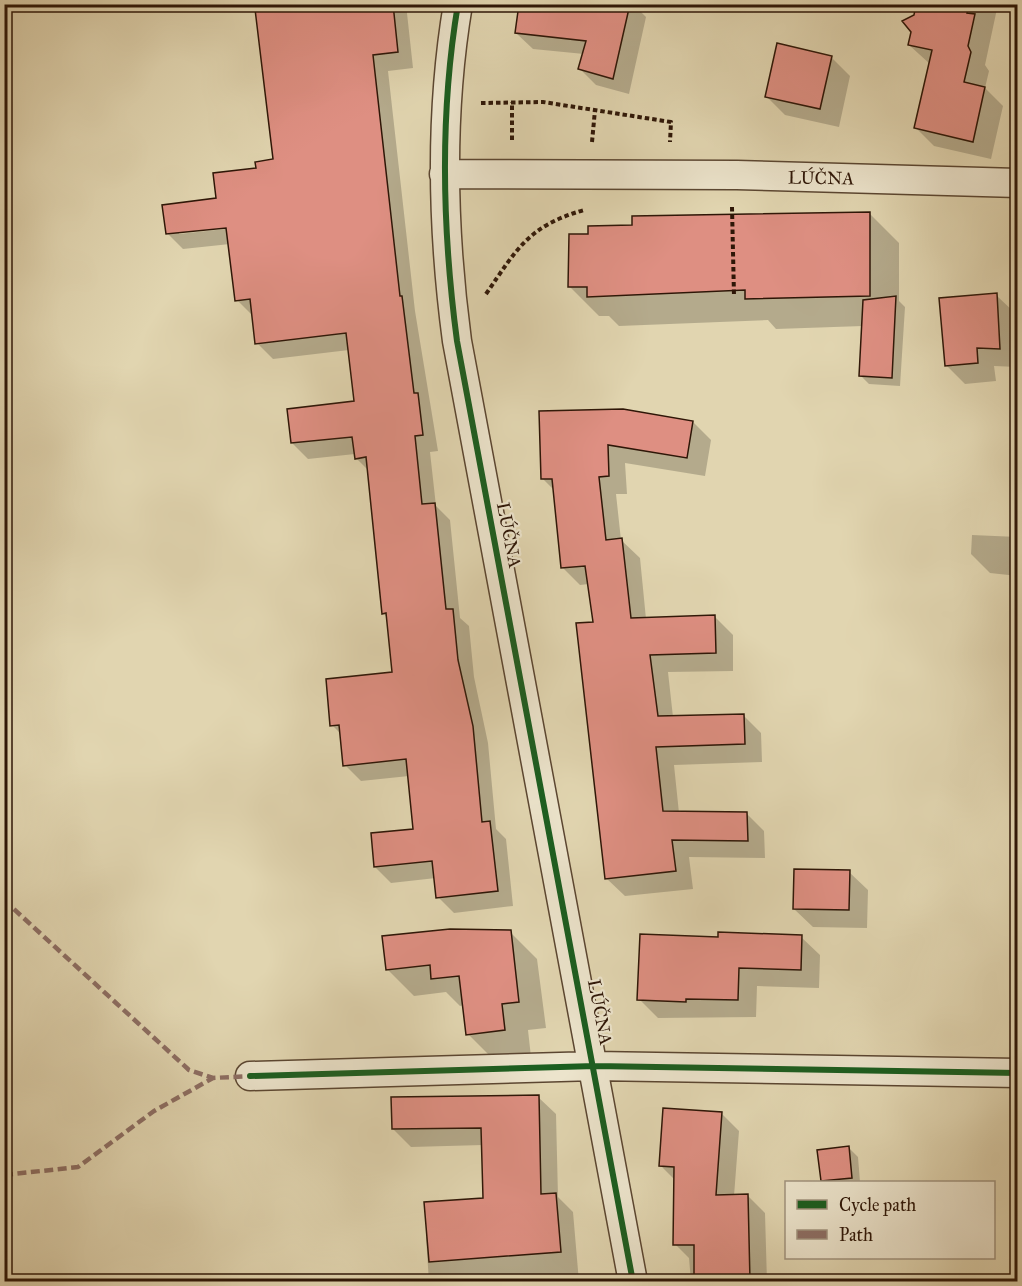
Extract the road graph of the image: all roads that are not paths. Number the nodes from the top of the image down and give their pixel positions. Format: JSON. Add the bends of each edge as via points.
{"nodes":[{"id":1,"x":458,"y":4,"type":"edge"},
{"id":2,"x":444,"y":174,"type":"junction"},
{"id":3,"x":1017,"y":183,"type":"edge"},
{"id":4,"x":595,"y":1066,"type":"junction"},
{"id":5,"x":1017,"y":1073,"type":"edge"},
{"id":6,"x":250,"y":1076,"type":"dead end"},
{"id":7,"x":633,"y":1281,"type":"edge"}],
"edges":[{"from":1,"to":2,"type":"street","name":"LÚČNA","via":[[445,103]]},
{"from":2,"to":3,"type":"street","name":"LÚČNA","via":[[732,175]]},
{"from":2,"to":4,"type":"street","name":"LÚČNA","via":[[454,321]]},
{"from":4,"to":5,"type":"street","name":"LÚČNA"},
{"from":4,"to":6,"type":"street","name":"LÚČNA"},
{"from":4,"to":7,"type":"street","name":"LÚČNA"}]}
